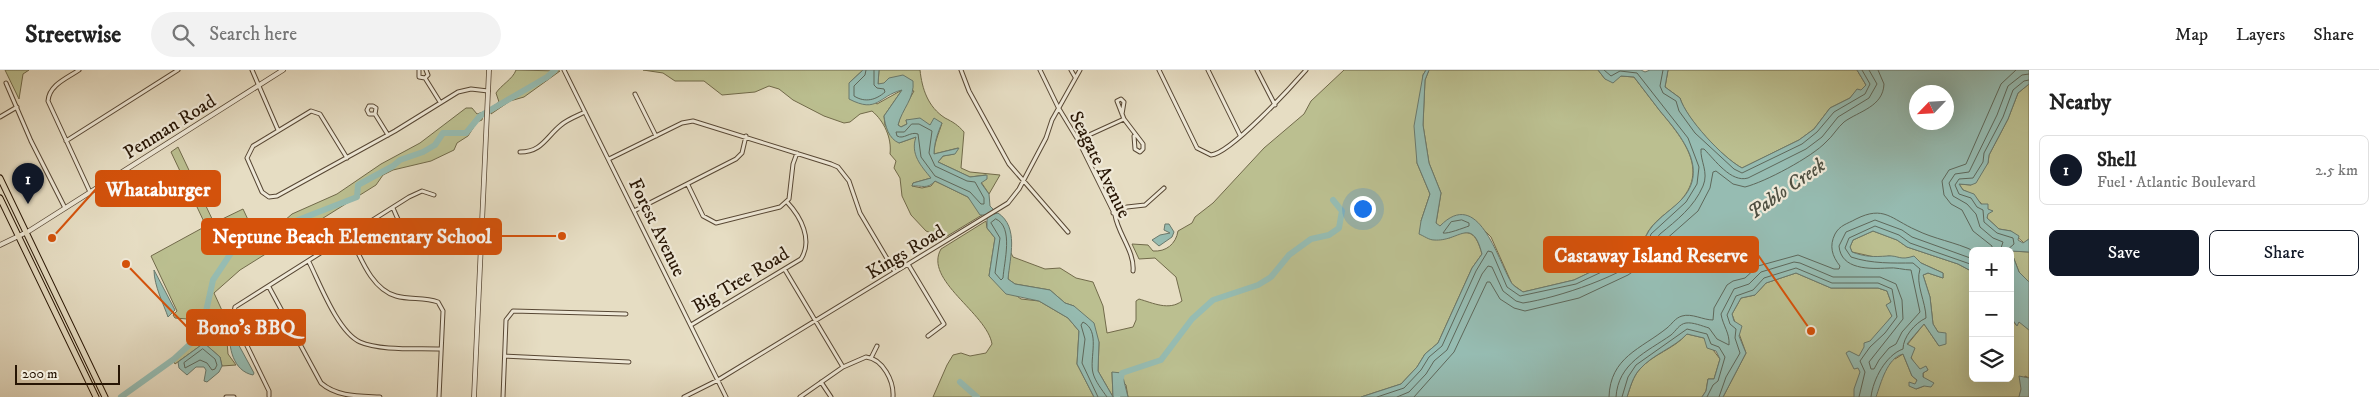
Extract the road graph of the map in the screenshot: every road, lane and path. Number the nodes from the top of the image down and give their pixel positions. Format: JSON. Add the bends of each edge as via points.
{"nodes":[{"id":1,"x":79,"y":70,"type":"edge"},
{"id":2,"x":178,"y":70,"type":"edge"},
{"id":3,"x":252,"y":70,"type":"edge"},
{"id":4,"x":284,"y":70,"type":"edge"},
{"id":5,"x":419,"y":70,"type":"edge"},
{"id":6,"x":426,"y":70,"type":"edge"},
{"id":7,"x":489,"y":70,"type":"edge"},
{"id":8,"x":564,"y":70,"type":"edge"},
{"id":9,"x":960,"y":70,"type":"edge"},
{"id":10,"x":1040,"y":70,"type":"edge"},
{"id":11,"x":1071,"y":70,"type":"edge"},
{"id":12,"x":1080,"y":70,"type":"edge"},
{"id":13,"x":1159,"y":70,"type":"edge"},
{"id":14,"x":1208,"y":70,"type":"edge"},
{"id":15,"x":1257,"y":70,"type":"edge"},
{"id":16,"x":1306,"y":70,"type":"edge"},
{"id":17,"x":425,"y":78,"type":"junction"},
{"id":18,"x":1075,"y":78,"type":"junction"},
{"id":19,"x":6,"y":83,"type":"dead end"},
{"id":20,"x":259,"y":85,"type":"junction"},
{"id":21,"x":488,"y":91,"type":"junction"},
{"id":22,"x":635,"y":94,"type":"dead end"},
{"id":23,"x":440,"y":102,"type":"junction"},
{"id":24,"x":1275,"y":105,"type":"junction"},
{"id":25,"x":17,"y":107,"type":"junction"},
{"id":26,"x":1058,"y":108,"type":"junction"},
{"id":27,"x":585,"y":112,"type":"junction"},
{"id":28,"x":375,"y":114,"type":"dead end"},
{"id":29,"x":1122,"y":114,"type":"dead end"},
{"id":30,"x":0,"y":117,"type":"edge"},
{"id":31,"x":1124,"y":119,"type":"junction"},
{"id":32,"x":278,"y":130,"type":"junction"},
{"id":33,"x":388,"y":135,"type":"junction"},
{"id":34,"x":1240,"y":135,"type":"junction"},
{"id":35,"x":656,"y":136,"type":"junction"},
{"id":36,"x":746,"y":136,"type":"junction"},
{"id":37,"x":1134,"y":136,"type":"junction"},
{"id":38,"x":1078,"y":140,"type":"junction"},
{"id":39,"x":66,"y":141,"type":"junction"},
{"id":40,"x":520,"y":152,"type":"dead end"},
{"id":41,"x":797,"y":153,"type":"junction"},
{"id":42,"x":347,"y":158,"type":"junction"},
{"id":43,"x":609,"y":159,"type":"junction"},
{"id":44,"x":1024,"y":180,"type":"junction"},
{"id":45,"x":1,"y":182,"type":"edge"},
{"id":46,"x":688,"y":185,"type":"junction"},
{"id":47,"x":1164,"y":188,"type":"dead end"},
{"id":48,"x":90,"y":192,"type":"junction"},
{"id":49,"x":434,"y":194,"type":"dead end"},
{"id":50,"x":0,"y":198,"type":"edge"},
{"id":51,"x":787,"y":202,"type":"junction"},
{"id":52,"x":65,"y":208,"type":"junction"},
{"id":53,"x":393,"y":208,"type":"junction"},
{"id":54,"x":634,"y":211,"type":"junction"},
{"id":55,"x":1114,"y":213,"type":"junction"},
{"id":56,"x":1068,"y":232,"type":"dead end"},
{"id":57,"x":27,"y":233,"type":"junction"},
{"id":58,"x":19,"y":236,"type":"junction"},
{"id":59,"x":350,"y":236,"type":"junction"},
{"id":60,"x":0,"y":245,"type":"edge"},
{"id":61,"x":480,"y":252,"type":"junction"},
{"id":62,"x":309,"y":262,"type":"junction"},
{"id":63,"x":908,"y":264,"type":"junction"},
{"id":64,"x":785,"y":270,"type":"junction"},
{"id":65,"x":1134,"y":271,"type":"dead end"},
{"id":66,"x":895,"y":272,"type":"junction"},
{"id":67,"x":269,"y":287,"type":"junction"},
{"id":68,"x":626,"y":314,"type":"dead end"},
{"id":69,"x":816,"y":320,"type":"junction"},
{"id":70,"x":690,"y":325,"type":"junction"},
{"id":71,"x":928,"y":336,"type":"dead end"},
{"id":72,"x":877,"y":346,"type":"dead end"},
{"id":73,"x":441,"y":350,"type":"junction"},
{"id":74,"x":505,"y":356,"type":"junction"},
{"id":75,"x":872,"y":358,"type":"junction"},
{"id":76,"x":629,"y":362,"type":"dead end"},
{"id":77,"x":843,"y":367,"type":"junction"},
{"id":78,"x":718,"y":380,"type":"junction"},
{"id":79,"x":821,"y":382,"type":"junction"},
{"id":80,"x":269,"y":396,"type":"dead end"},
{"id":81,"x":352,"y":396,"type":"edge"},
{"id":82,"x":96,"y":397,"type":"edge"},
{"id":83,"x":106,"y":397,"type":"edge"},
{"id":84,"x":226,"y":397,"type":"edge"},
{"id":85,"x":234,"y":397,"type":"edge"},
{"id":86,"x":380,"y":397,"type":"edge"},
{"id":87,"x":439,"y":397,"type":"edge"},
{"id":88,"x":474,"y":397,"type":"edge"},
{"id":89,"x":503,"y":397,"type":"edge"},
{"id":90,"x":684,"y":397,"type":"edge"},
{"id":91,"x":726,"y":397,"type":"edge"},
{"id":92,"x":800,"y":397,"type":"edge"},
{"id":93,"x":831,"y":397,"type":"edge"},
{"id":94,"x":893,"y":397,"type":"edge"}],
"edges":[{"from":1,"to":39,"type":"street","via":[[54,86],[48,96],[48,105]]},
{"from":2,"to":39,"type":"street"},
{"from":3,"to":20,"type":"street"},
{"from":4,"to":20,"type":"street","name":"Penman Road"},
{"from":5,"to":17,"type":"street","via":[[418,76]]},
{"from":6,"to":17,"type":"street"},
{"from":7,"to":21,"type":"street"},
{"from":8,"to":27,"type":"street","name":"Forest Avenue"},
{"from":9,"to":44,"type":"street","via":[[997,142]]},
{"from":10,"to":26,"type":"street","name":"Seagate Avenue"},
{"from":11,"to":18,"type":"street"},
{"from":12,"to":18,"type":"street","name":"Kings Road"},
{"from":13,"to":34,"type":"street","via":[[1200,152],[1216,155]]},
{"from":14,"to":34,"type":"street"},
{"from":15,"to":24,"type":"street"},
{"from":16,"to":24,"type":"street"},
{"from":17,"to":23,"type":"street"},
{"from":18,"to":26,"type":"street","name":"Kings Road"},
{"from":19,"to":25,"type":"street"},
{"from":20,"to":32,"type":"street"},
{"from":20,"to":48,"type":"street","name":"Penman Road"},
{"from":21,"to":23,"type":"street","via":[[461,91]]},
{"from":21,"to":61,"type":"street"},
{"from":22,"to":35,"type":"street"},
{"from":23,"to":33,"type":"street"},
{"from":24,"to":34,"type":"street"},
{"from":25,"to":30,"type":"street"},
{"from":25,"to":52,"type":"street"},
{"from":26,"to":38,"type":"street","name":"Seagate Avenue"},
{"from":26,"to":44,"type":"street","name":"Kings Road"},
{"from":27,"to":40,"type":"street","via":[[562,124],[534,151]]},
{"from":27,"to":43,"type":"street","name":"Forest Avenue"},
{"from":28,"to":33,"type":"street"},
{"from":29,"to":31,"type":"street"},
{"from":31,"to":37,"type":"street"},
{"from":31,"to":38,"type":"street"},
{"from":32,"to":42,"type":"street","via":[[311,111],[320,114]]},
{"from":32,"to":42,"type":"street","via":[[253,146],[247,155],[262,192],[269,197],[280,195]]},
{"from":33,"to":42,"type":"street"},
{"from":35,"to":36,"type":"street","via":[[693,120]]},
{"from":35,"to":43,"type":"street"},
{"from":36,"to":41,"type":"street"},
{"from":36,"to":46,"type":"street","via":[[739,156]]},
{"from":37,"to":37,"type":"street","via":[[1135,149],[1140,152],[1144,147]]},
{"from":38,"to":55,"type":"street","name":"Seagate Avenue"},
{"from":39,"to":48,"type":"street"},
{"from":41,"to":51,"type":"street"},
{"from":41,"to":66,"type":"street","via":[[838,167],[844,174],[860,213]]},
{"from":43,"to":54,"type":"street","name":"Forest Avenue"},
{"from":44,"to":56,"type":"street"},
{"from":44,"to":63,"type":"street","name":"Kings Road","via":[[1012,200]]},
{"from":45,"to":57,"type":"highway"},
{"from":46,"to":51,"type":"street","via":[[703,216],[716,223],[780,207]]},
{"from":46,"to":54,"type":"street"},
{"from":47,"to":55,"type":"street","via":[[1146,205]]},
{"from":48,"to":52,"type":"street","name":"Penman Road"},
{"from":49,"to":53,"type":"street","via":[[422,192]]},
{"from":50,"to":58,"type":"highway"},
{"from":51,"to":64,"type":"street","name":"Big Tree Road","via":[[802,225],[806,243],[801,259]]},
{"from":52,"to":57,"type":"street","name":"Penman Road"},
{"from":53,"to":59,"type":"street"},
{"from":53,"to":61,"type":"street","via":[[408,238],[418,246]]},
{"from":54,"to":70,"type":"street","name":"Forest Avenue"},
{"from":55,"to":65,"type":"street","name":"Seagate Avenue","via":[[1116,225],[1134,262]]},
{"from":57,"to":58,"type":"street","name":"Penman Road"},
{"from":57,"to":83,"type":"highway"},
{"from":58,"to":60,"type":"street","name":"Penman Road"},
{"from":58,"to":82,"type":"highway"},
{"from":59,"to":62,"type":"street"},
{"from":59,"to":73,"type":"street","via":[[374,281],[386,292],[438,302],[443,311]]},
{"from":61,"to":88,"type":"street"},
{"from":62,"to":67,"type":"street"},
{"from":62,"to":73,"type":"street","via":[[342,326],[355,339],[373,345]]},
{"from":63,"to":66,"type":"street","name":"Kings Road"},
{"from":63,"to":71,"type":"street","via":[[944,324]]},
{"from":64,"to":69,"type":"street"},
{"from":64,"to":70,"type":"street","name":"Big Tree Road"},
{"from":66,"to":69,"type":"street","name":"Kings Road"},
{"from":67,"to":80,"type":"street","via":[[235,307],[233,317]]},
{"from":67,"to":81,"type":"street","via":[[317,380],[329,390]]},
{"from":68,"to":74,"type":"street","via":[[516,310],[506,320]]},
{"from":69,"to":77,"type":"street"},
{"from":69,"to":78,"type":"street","name":"Kings Road"},
{"from":70,"to":78,"type":"street","name":"Forest Avenue"},
{"from":72,"to":75,"type":"street"},
{"from":73,"to":87,"type":"street"},
{"from":74,"to":76,"type":"street"},
{"from":74,"to":89,"type":"street"},
{"from":75,"to":77,"type":"street","via":[[859,359]]},
{"from":75,"to":94,"type":"street","via":[[887,373]]},
{"from":77,"to":79,"type":"street"},
{"from":78,"to":90,"type":"street","name":"Kings Road"},
{"from":78,"to":91,"type":"street","name":"Forest Avenue"},
{"from":79,"to":92,"type":"street"},
{"from":79,"to":93,"type":"street"},
{"from":81,"to":86,"type":"street"},
{"from":84,"to":85,"type":"street"}]}
